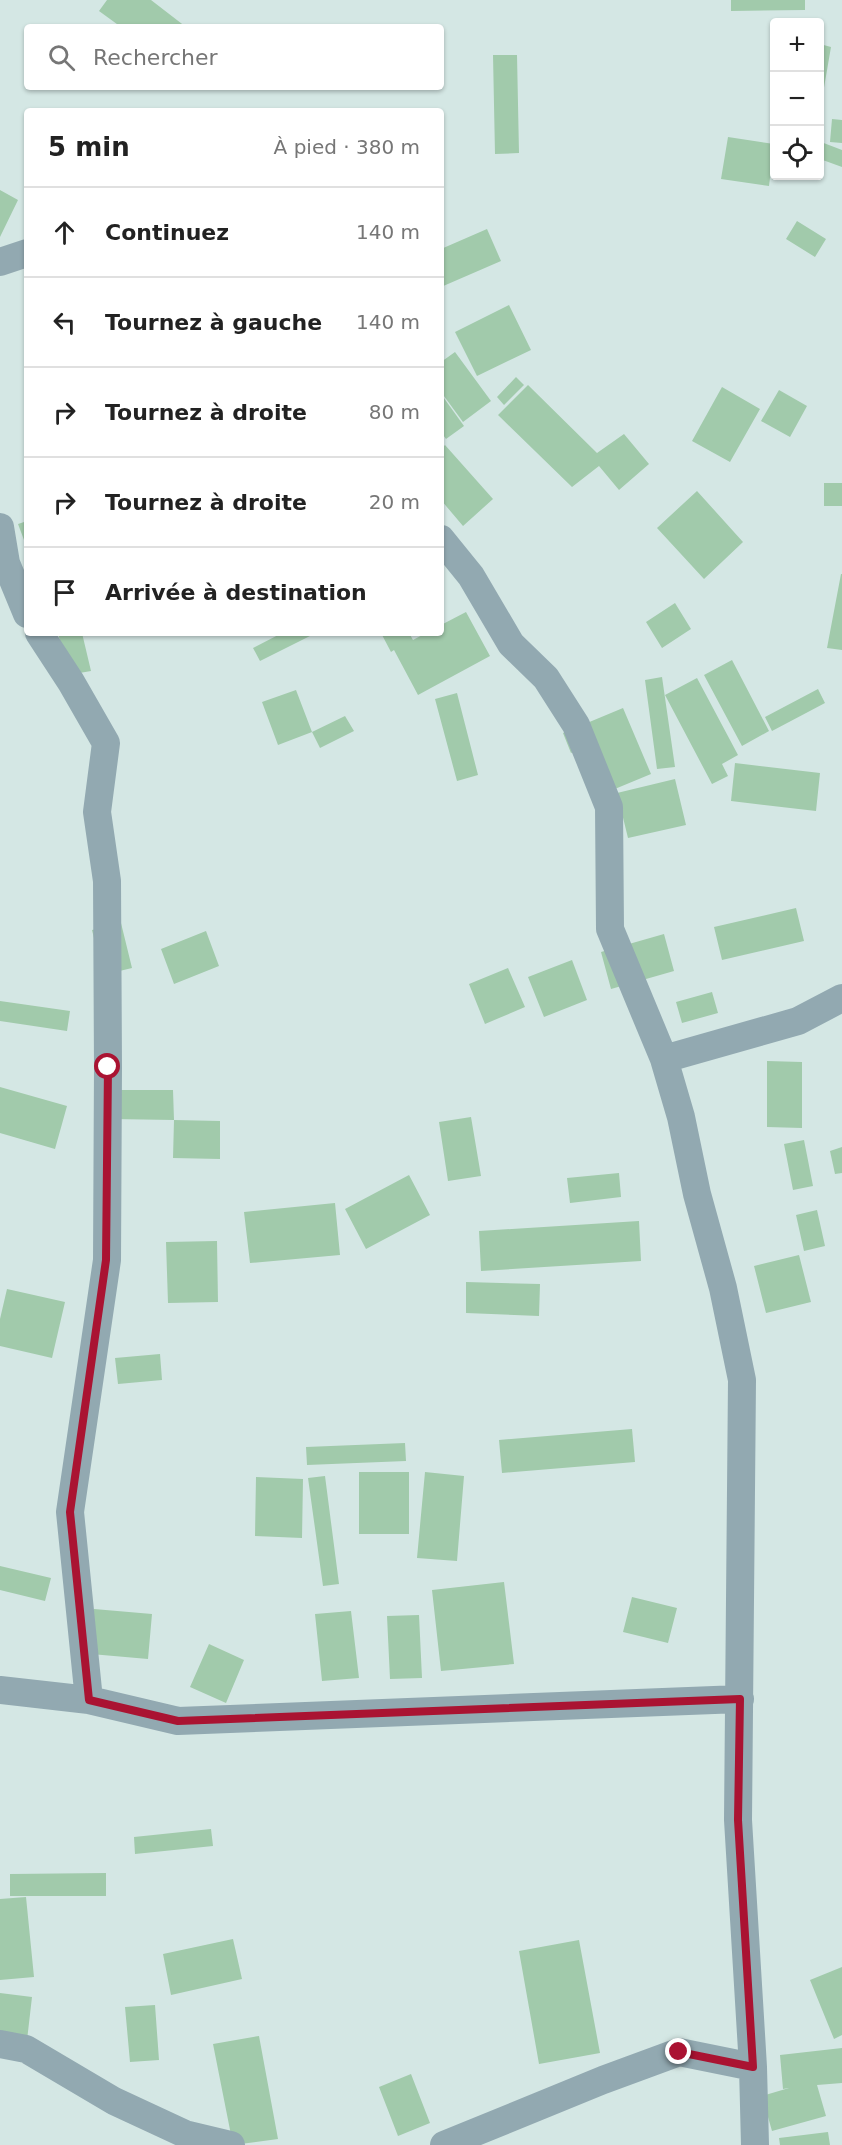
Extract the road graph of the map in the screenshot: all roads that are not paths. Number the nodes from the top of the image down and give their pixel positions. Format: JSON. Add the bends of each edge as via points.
{"nodes":[{"id":1,"x":24,"y":254,"type":"edge"},
{"id":2,"x":0,"y":262,"type":"edge"},
{"id":3,"x":0,"y":527,"type":"edge"},
{"id":4,"x":444,"y":543,"type":"edge"},
{"id":5,"x":24,"y":607,"type":"edge"},
{"id":6,"x":41,"y":636,"type":"edge"},
{"id":7,"x":842,"y":998,"type":"edge"},
{"id":8,"x":663,"y":1059,"type":"junction"},
{"id":9,"x":0,"y":1690,"type":"edge"},
{"id":10,"x":740,"y":1699,"type":"junction"},
{"id":11,"x":89,"y":1700,"type":"junction"},
{"id":12,"x":0,"y":2044,"type":"edge"},
{"id":13,"x":753,"y":2067,"type":"junction"},
{"id":14,"x":231,"y":2145,"type":"edge"},
{"id":15,"x":444,"y":2145,"type":"edge"},
{"id":16,"x":755,"y":2145,"type":"edge"}],
"edges":[{"from":1,"to":2,"type":"street"},
{"from":3,"to":5,"type":"street","via":[[6,563]]},
{"from":4,"to":8,"type":"street","via":[[471,576],[511,644],[546,678],[576,726],[609,807],[610,928]]},
{"from":6,"to":11,"type":"street","via":[[106,743],[97,812],[107,881],[106,1260],[70,1512]]},
{"from":7,"to":8,"type":"street","via":[[798,1021]]},
{"from":8,"to":10,"type":"street","via":[[681,1117],[742,1380]]},
{"from":9,"to":11,"type":"street"},
{"from":10,"to":11,"type":"street","via":[[178,1721]]},
{"from":10,"to":13,"type":"street","via":[[738,1820]]},
{"from":12,"to":14,"type":"street","via":[[26,2049],[114,2101],[185,2134]]},
{"from":13,"to":15,"type":"street","via":[[679,2052]]},
{"from":13,"to":16,"type":"street"}]}
